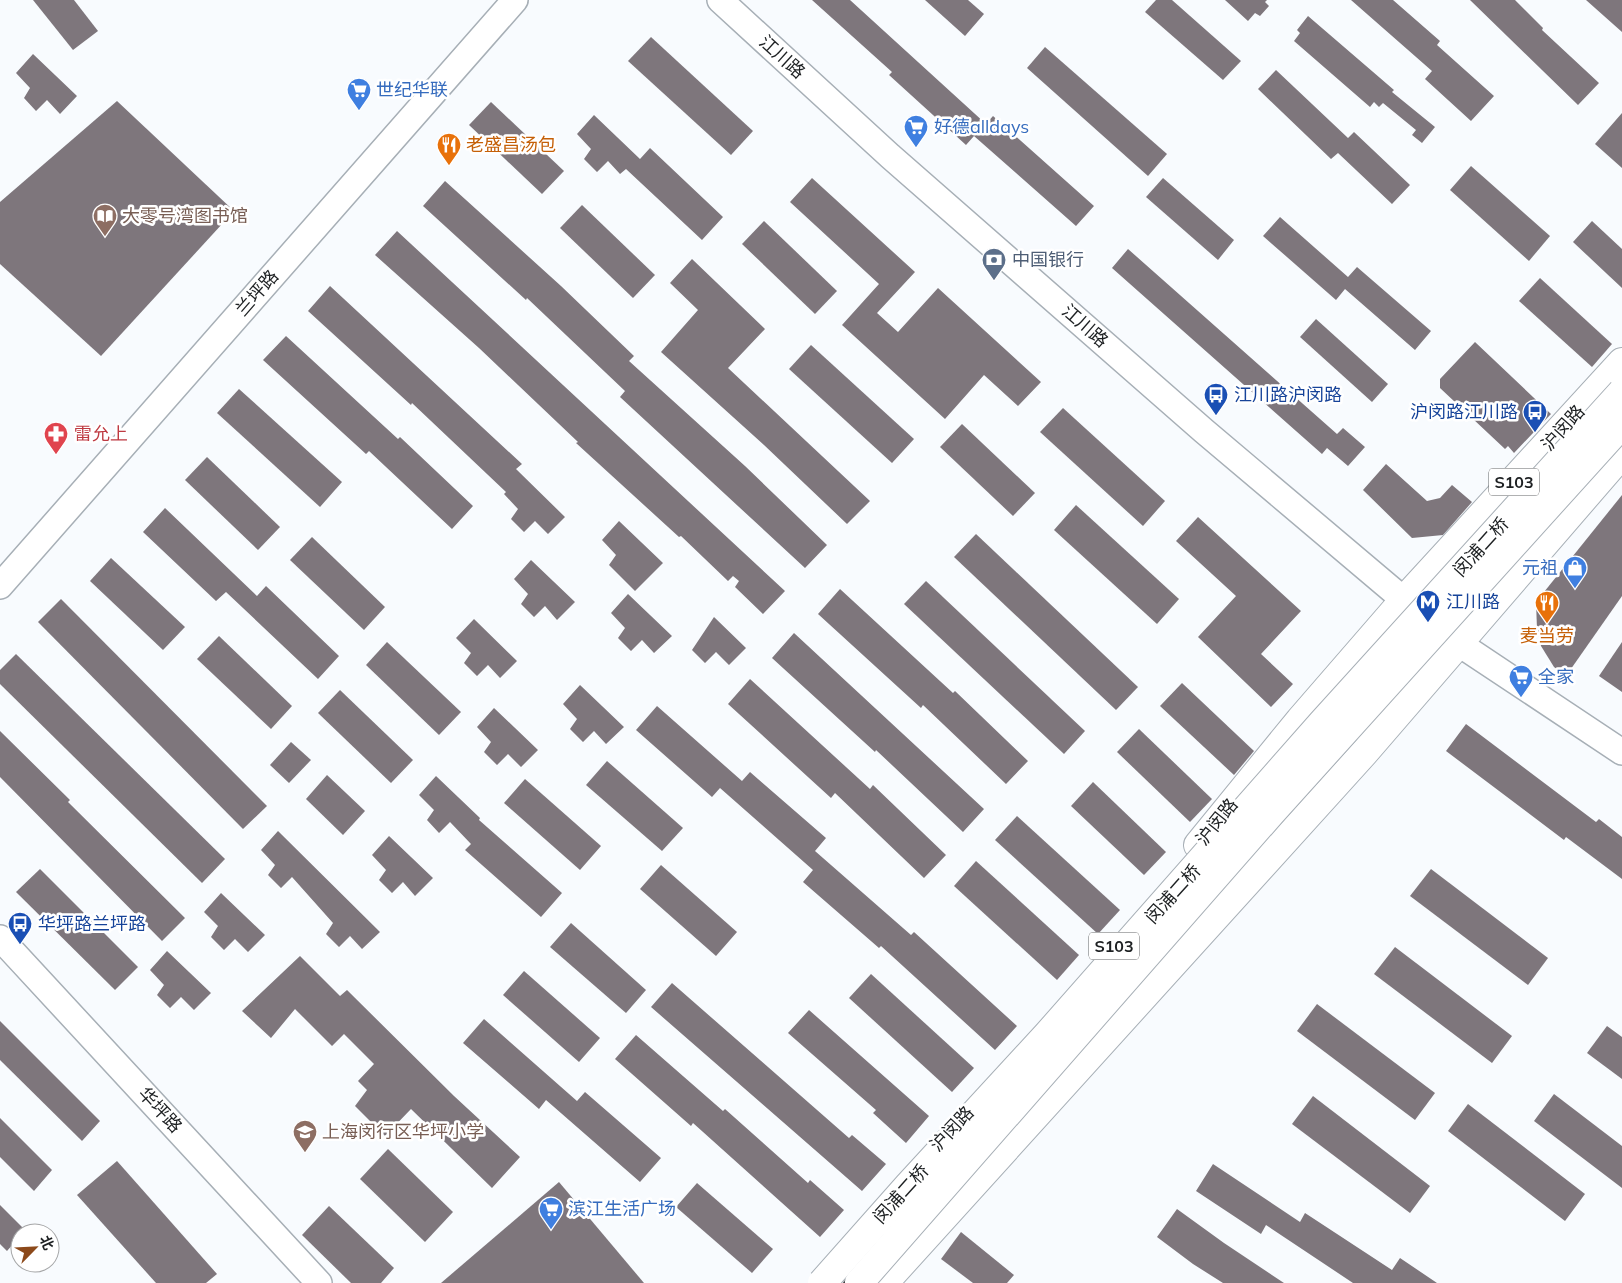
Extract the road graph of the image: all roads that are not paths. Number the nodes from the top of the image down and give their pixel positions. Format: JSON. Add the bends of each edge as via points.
{"nodes":[{"id":1,"x":515,"y":0,"type":"edge"},
{"id":2,"x":720,"y":0,"type":"edge"},
{"id":3,"x":1622,"y":362,"type":"edge"},
{"id":4,"x":1622,"y":392,"type":"edge"},
{"id":5,"x":1622,"y":424,"type":"edge"},
{"id":6,"x":1622,"y":454,"type":"edge"},
{"id":7,"x":0,"y":586,"type":"edge"},
{"id":8,"x":1404,"y":600,"type":"junction"},
{"id":9,"x":1458,"y":643,"type":"junction"},
{"id":10,"x":1622,"y":752,"type":"edge"},
{"id":11,"x":0,"y":938,"type":"edge"},
{"id":12,"x":319,"y":1283,"type":"edge"},
{"id":13,"x":812,"y":1283,"type":"edge"},
{"id":14,"x":822,"y":1283,"type":"edge"},
{"id":15,"x":859,"y":1283,"type":"edge"},
{"id":16,"x":884,"y":1283,"type":"edge"}],
"edges":[{"from":1,"to":7,"type":"street","name":"兰坪路"},
{"from":2,"to":8,"type":"street","name":"江川路","via":[[905,169],[1204,431]]},
{"from":3,"to":8,"type":"main road","name":"沪闵路","number":"S103"},
{"from":4,"to":14,"type":"main road","name":"闵浦二桥","bridge":true},
{"from":5,"to":15,"type":"main road","name":"闵浦二桥","bridge":true,"via":[[1271,813]]},
{"from":6,"to":9,"type":"main road"},
{"from":8,"to":9,"type":"street","name":"江川路"},
{"from":8,"to":13,"type":"main road","name":"沪闵路","number":"S103","via":[[1051,1019]]},
{"from":9,"to":10,"type":"street","name":"江川路"},
{"from":9,"to":16,"type":"main road","via":[[1364,754]]},
{"from":11,"to":12,"type":"street","name":"华坪路"}]}
